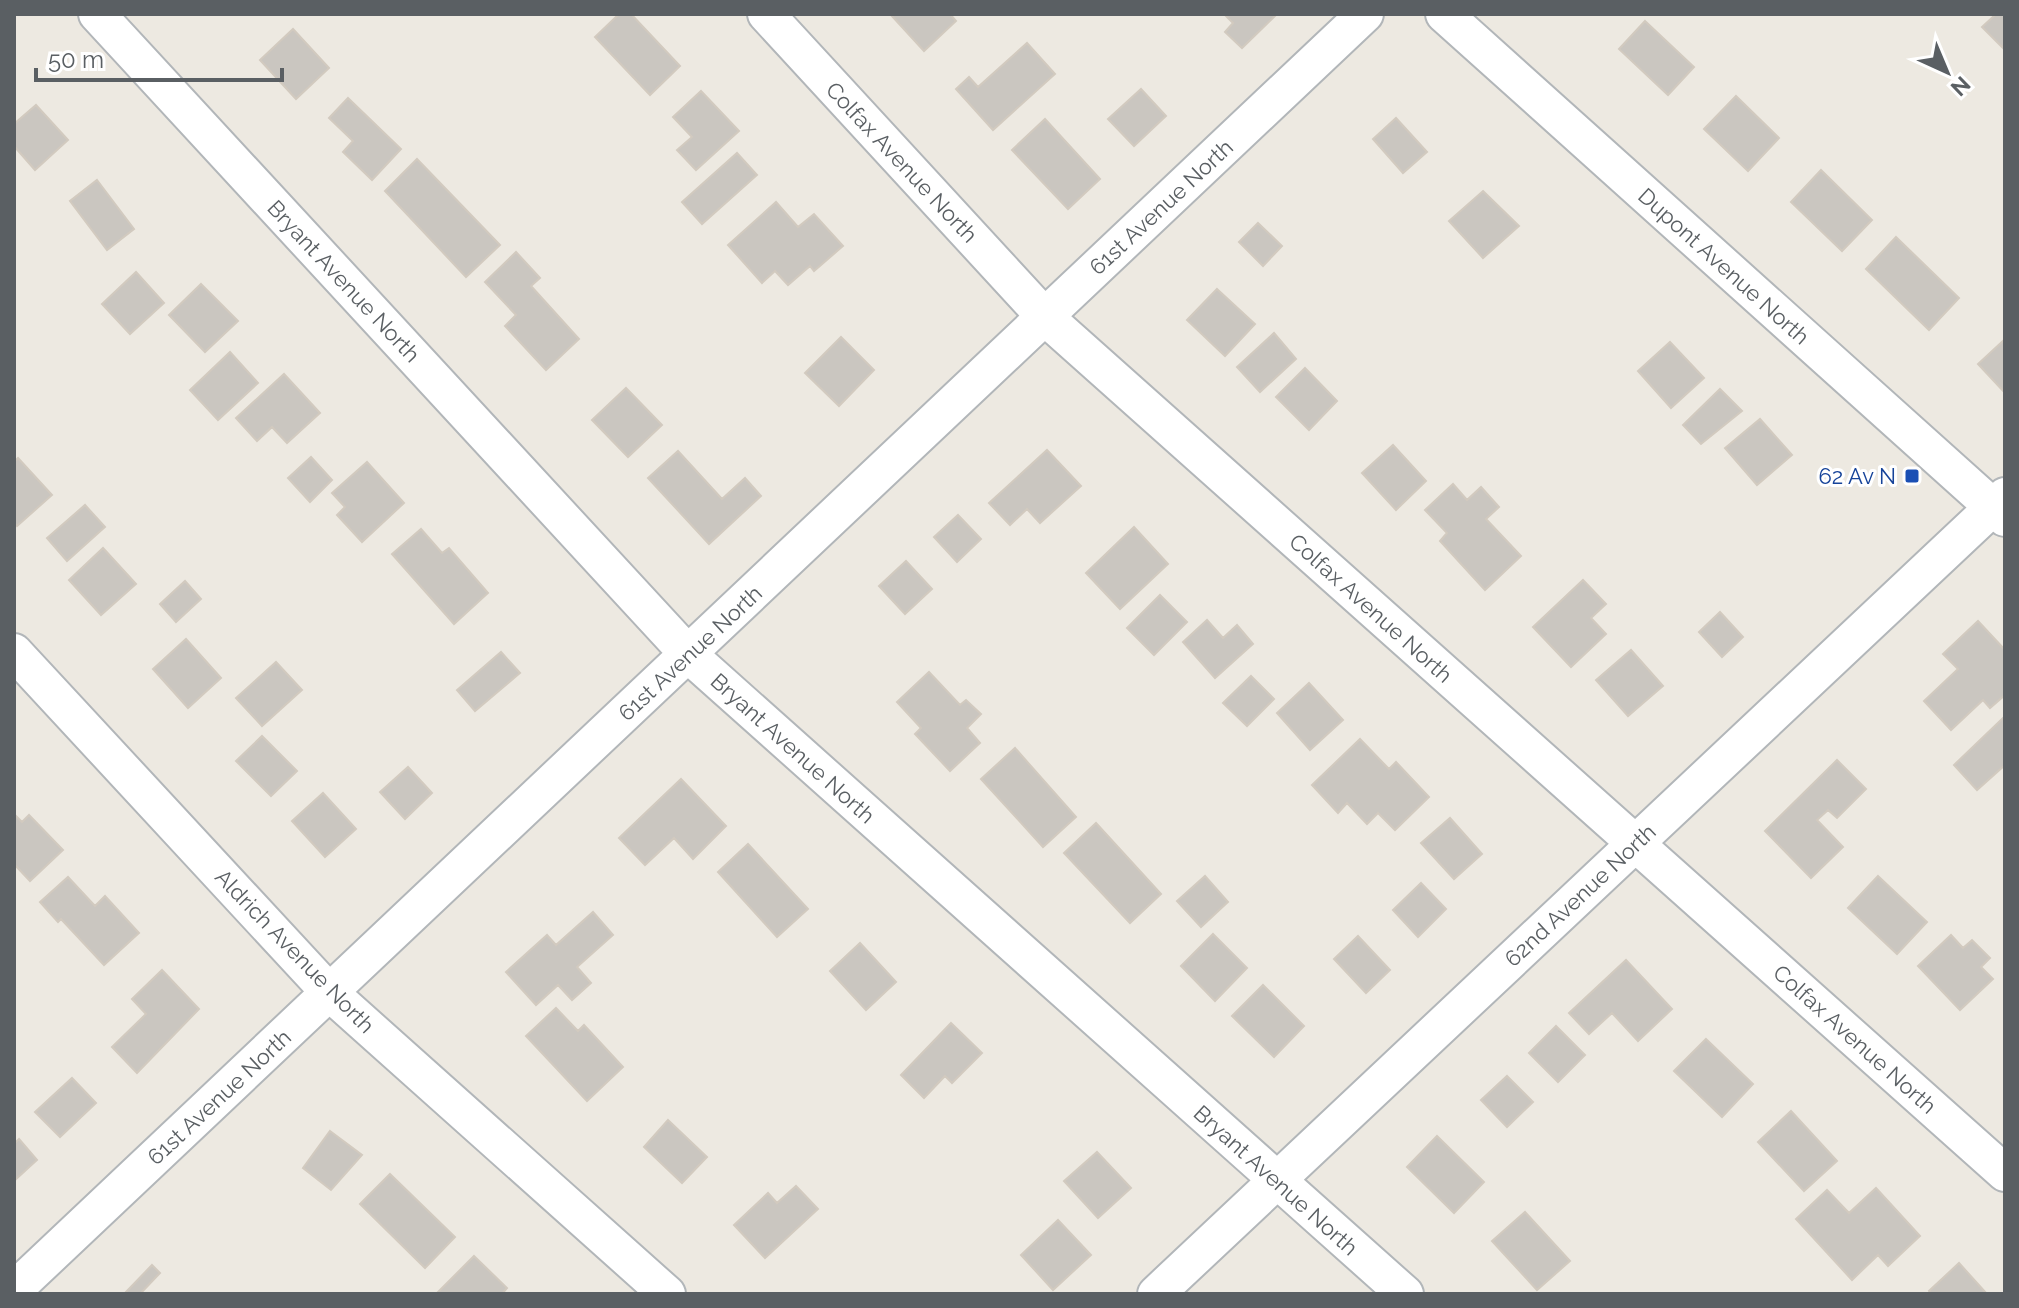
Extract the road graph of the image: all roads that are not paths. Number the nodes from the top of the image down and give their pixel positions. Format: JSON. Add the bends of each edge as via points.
{"nodes":[{"id":1,"x":97,"y":14,"type":"edge"},
{"id":2,"x":766,"y":14,"type":"edge"},
{"id":3,"x":1365,"y":14,"type":"edge"},
{"id":4,"x":1444,"y":14,"type":"edge"},
{"id":5,"x":1045,"y":317,"type":"junction"},
{"id":6,"x":2001,"y":507,"type":"edge"},
{"id":7,"x":14,"y":652,"type":"edge"},
{"id":8,"x":689,"y":655,"type":"junction"},
{"id":9,"x":1635,"y":843,"type":"junction"},
{"id":10,"x":330,"y":993,"type":"junction"},
{"id":11,"x":2005,"y":1173,"type":"edge"},
{"id":12,"x":1277,"y":1180,"type":"junction"},
{"id":13,"x":14,"y":1290,"type":"edge"},
{"id":14,"x":667,"y":1294,"type":"edge"},
{"id":15,"x":1156,"y":1294,"type":"edge"},
{"id":16,"x":1405,"y":1294,"type":"edge"}],
"edges":[{"from":1,"to":8,"type":"street","name":"Bryant Avenue North"},
{"from":2,"to":5,"type":"street","name":"Colfax Avenue North"},
{"from":3,"to":5,"type":"street","name":"61st Avenue North"},
{"from":4,"to":6,"type":"street","name":"Dupont Avenue North"},
{"from":5,"to":8,"type":"street","name":"61st Avenue North"},
{"from":5,"to":9,"type":"street","name":"Colfax Avenue North"},
{"from":6,"to":9,"type":"street","name":"62nd Avenue North"},
{"from":7,"to":10,"type":"street","name":"Aldrich Avenue North"},
{"from":8,"to":10,"type":"street","name":"61st Avenue North"},
{"from":8,"to":12,"type":"street","name":"Bryant Avenue North"},
{"from":9,"to":11,"type":"street","name":"Colfax Avenue North"},
{"from":9,"to":12,"type":"street","name":"62nd Avenue North"},
{"from":10,"to":13,"type":"street","name":"61st Avenue North"},
{"from":10,"to":14,"type":"street","name":"Aldrich Avenue North"},
{"from":12,"to":15,"type":"street","name":"62nd Avenue North"},
{"from":12,"to":16,"type":"street","name":"Bryant Avenue North"}]}
